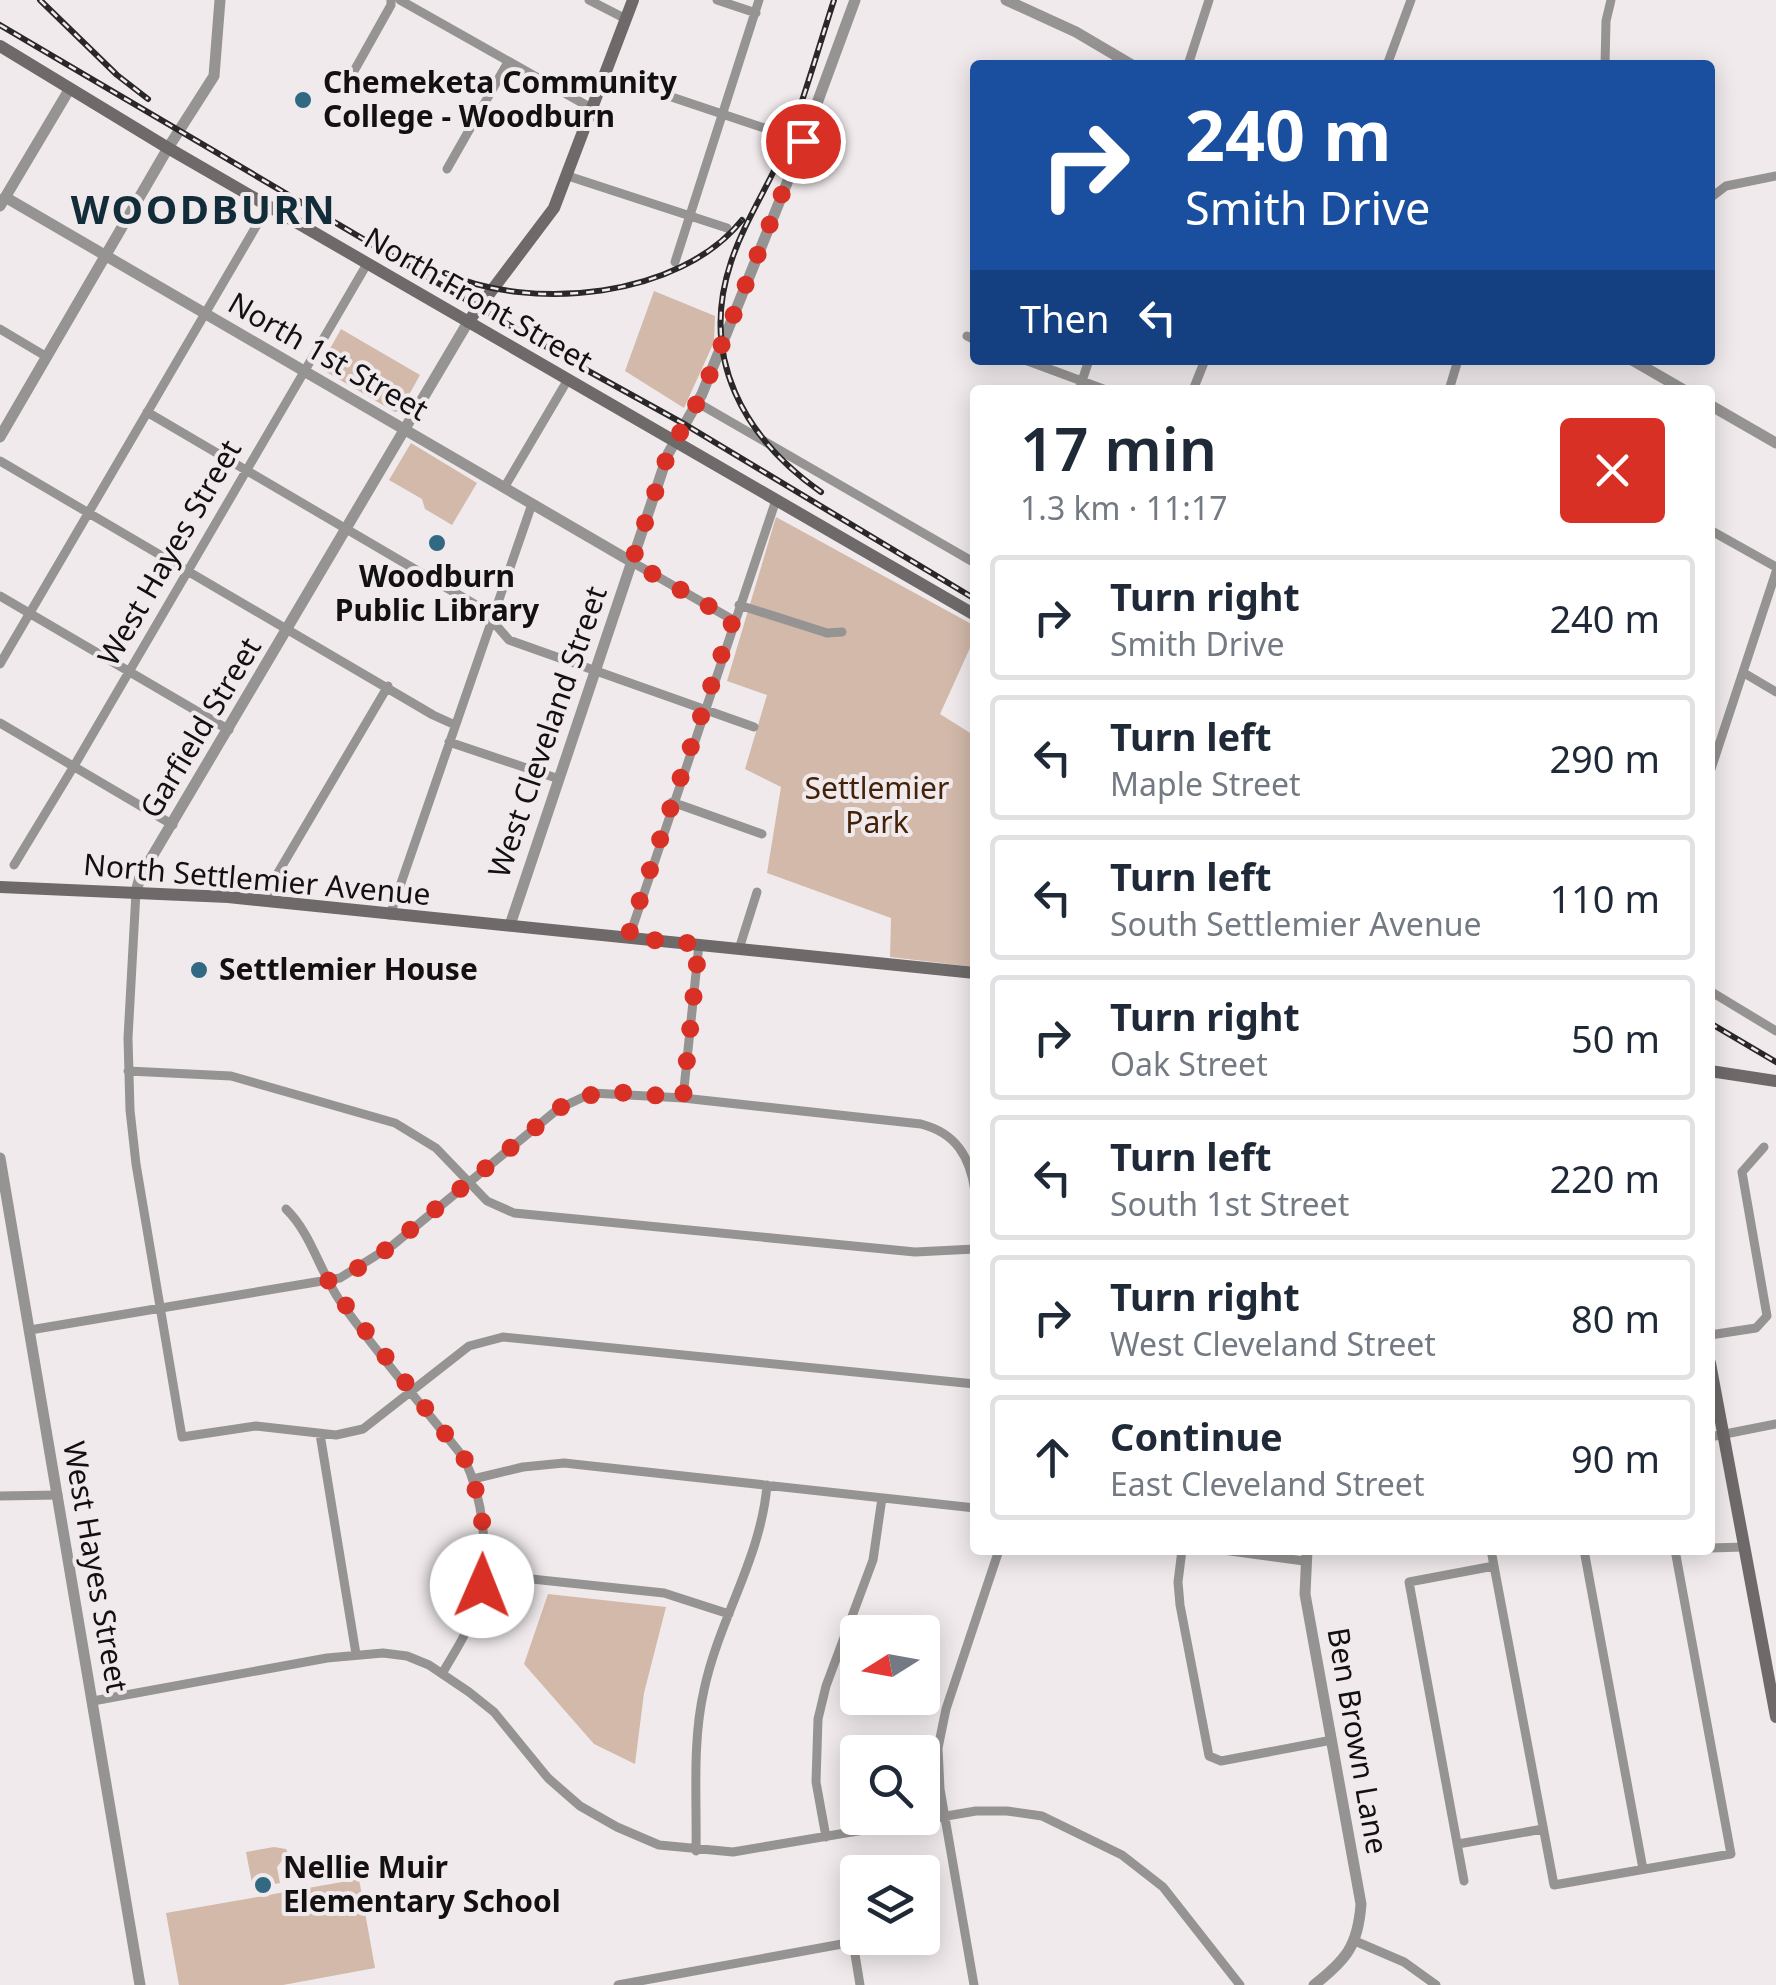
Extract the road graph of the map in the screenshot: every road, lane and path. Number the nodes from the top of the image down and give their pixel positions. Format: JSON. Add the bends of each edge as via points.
{"nodes":[{"id":1,"x":220,"y":0,"type":"edge"},
{"id":2,"x":391,"y":0,"type":"edge"},
{"id":3,"x":400,"y":0,"type":"edge"},
{"id":4,"x":589,"y":0,"type":"edge"},
{"id":5,"x":633,"y":0,"type":"edge"},
{"id":6,"x":717,"y":0,"type":"edge"},
{"id":7,"x":758,"y":0,"type":"edge"},
{"id":8,"x":855,"y":0,"type":"edge"},
{"id":9,"x":1006,"y":0,"type":"edge"},
{"id":10,"x":1209,"y":0,"type":"edge"},
{"id":11,"x":1411,"y":0,"type":"edge"},
{"id":12,"x":1611,"y":0,"type":"edge"},
{"id":13,"x":756,"y":13,"type":"junction"},
{"id":14,"x":626,"y":19,"type":"junction"},
{"id":15,"x":0,"y":46,"type":"edge"},
{"id":16,"x":1124,"y":60,"type":"edge"},
{"id":17,"x":1190,"y":60,"type":"edge"},
{"id":18,"x":1389,"y":60,"type":"edge"},
{"id":19,"x":1604,"y":60,"type":"edge"},
{"id":20,"x":508,"y":62,"type":"junction"},
{"id":21,"x":354,"y":70,"type":"dead end"},
{"id":22,"x":606,"y":75,"type":"junction"},
{"id":23,"x":69,"y":90,"type":"junction"},
{"id":24,"x":592,"y":109,"type":"junction"},
{"id":25,"x":723,"y":114,"type":"junction"},
{"id":26,"x":803,"y":141,"type":"junction"},
{"id":27,"x":168,"y":148,"type":"junction"},
{"id":28,"x":447,"y":168,"type":"dead end"},
{"id":29,"x":568,"y":176,"type":"junction"},
{"id":30,"x":1776,"y":176,"type":"edge"},
{"id":31,"x":1715,"y":194,"type":"edge"},
{"id":32,"x":2,"y":199,"type":"edge"},
{"id":33,"x":268,"y":206,"type":"junction"},
{"id":34,"x":690,"y":214,"type":"junction"},
{"id":35,"x":727,"y":228,"type":"dead end"},
{"id":36,"x":106,"y":256,"type":"junction"},
{"id":37,"x":675,"y":262,"type":"dead end"},
{"id":38,"x":368,"y":264,"type":"junction"},
{"id":39,"x":204,"y":314,"type":"junction"},
{"id":40,"x":468,"y":322,"type":"junction"},
{"id":41,"x":0,"y":329,"type":"edge"},
{"id":42,"x":47,"y":357,"type":"junction"},
{"id":43,"x":1036,"y":365,"type":"edge"},
{"id":44,"x":1641,"y":365,"type":"edge"},
{"id":45,"x":304,"y":372,"type":"junction"},
{"id":46,"x":567,"y":381,"type":"junction"},
{"id":47,"x":1078,"y":385,"type":"edge"},
{"id":48,"x":1675,"y":385,"type":"edge"},
{"id":49,"x":698,"y":403,"type":"junction"},
{"id":50,"x":1715,"y":408,"type":"edge"},
{"id":51,"x":147,"y":412,"type":"junction"},
{"id":52,"x":404,"y":430,"type":"junction"},
{"id":53,"x":0,"y":437,"type":"edge"},
{"id":54,"x":675,"y":442,"type":"junction"},
{"id":55,"x":1776,"y":444,"type":"edge"},
{"id":56,"x":0,"y":461,"type":"edge"},
{"id":57,"x":246,"y":472,"type":"junction"},
{"id":58,"x":504,"y":488,"type":"junction"},
{"id":59,"x":776,"y":500,"type":"junction"},
{"id":60,"x":532,"y":504,"type":"junction"},
{"id":61,"x":88,"y":513,"type":"junction"},
{"id":62,"x":345,"y":530,"type":"junction"},
{"id":63,"x":1715,"y":533,"type":"edge"},
{"id":64,"x":970,"y":560,"type":"edge"},
{"id":65,"x":632,"y":562,"type":"junction"},
{"id":66,"x":1776,"y":570,"type":"edge"},
{"id":67,"x":188,"y":571,"type":"junction"},
{"id":68,"x":0,"y":596,"type":"edge"},
{"id":69,"x":738,"y":605,"type":"junction"},
{"id":70,"x":970,"y":612,"type":"edge"},
{"id":71,"x":30,"y":613,"type":"junction"},
{"id":72,"x":490,"y":620,"type":"junction"},
{"id":73,"x":733,"y":620,"type":"junction"},
{"id":74,"x":289,"y":630,"type":"junction"},
{"id":75,"x":842,"y":632,"type":"dead end"},
{"id":76,"x":0,"y":664,"type":"edge"},
{"id":77,"x":595,"y":671,"type":"junction"},
{"id":78,"x":130,"y":672,"type":"junction"},
{"id":79,"x":1744,"y":673,"type":"junction"},
{"id":80,"x":388,"y":686,"type":"junction"},
{"id":81,"x":1776,"y":692,"type":"edge"},
{"id":82,"x":705,"y":708,"type":"junction"},
{"id":83,"x":0,"y":722,"type":"edge"},
{"id":84,"x":455,"y":725,"type":"junction"},
{"id":85,"x":754,"y":727,"type":"dead end"},
{"id":86,"x":229,"y":730,"type":"junction"},
{"id":87,"x":449,"y":742,"type":"junction"},
{"id":88,"x":1715,"y":757,"type":"edge"},
{"id":89,"x":74,"y":766,"type":"junction"},
{"id":90,"x":560,"y":779,"type":"junction"},
{"id":91,"x":672,"y":802,"type":"junction"},
{"id":92,"x":173,"y":825,"type":"junction"},
{"id":93,"x":762,"y":834,"type":"dead end"},
{"id":94,"x":14,"y":865,"type":"dead end"},
{"id":95,"x":2,"y":890,"type":"edge"},
{"id":96,"x":136,"y":892,"type":"junction"},
{"id":97,"x":757,"y":892,"type":"dead end"},
{"id":98,"x":266,"y":901,"type":"junction"},
{"id":99,"x":390,"y":915,"type":"junction"},
{"id":100,"x":510,"y":925,"type":"junction"},
{"id":101,"x":629,"y":938,"type":"junction"},
{"id":102,"x":699,"y":944,"type":"junction"},
{"id":103,"x":739,"y":949,"type":"junction"},
{"id":104,"x":970,"y":972,"type":"edge"},
{"id":105,"x":1715,"y":994,"type":"edge"},
{"id":106,"x":1776,"y":1031,"type":"edge"},
{"id":107,"x":128,"y":1070,"type":"junction"},
{"id":108,"x":1715,"y":1071,"type":"edge"},
{"id":109,"x":1776,"y":1082,"type":"edge"},
{"id":110,"x":683,"y":1098,"type":"junction"},
{"id":111,"x":1764,"y":1147,"type":"dead end"},
{"id":112,"x":0,"y":1158,"type":"edge"},
{"id":113,"x":970,"y":1167,"type":"edge"},
{"id":114,"x":468,"y":1182,"type":"junction"},
{"id":115,"x":286,"y":1209,"type":"dead end"},
{"id":116,"x":970,"y":1249,"type":"edge"},
{"id":117,"x":327,"y":1281,"type":"junction"},
{"id":118,"x":162,"y":1308,"type":"junction"},
{"id":119,"x":30,"y":1330,"type":"junction"},
{"id":120,"x":1715,"y":1334,"type":"edge"},
{"id":121,"x":970,"y":1384,"type":"edge"},
{"id":122,"x":412,"y":1392,"type":"junction"},
{"id":123,"x":1776,"y":1424,"type":"edge"},
{"id":124,"x":320,"y":1434,"type":"junction"},
{"id":125,"x":1717,"y":1435,"type":"edge"},
{"id":126,"x":473,"y":1479,"type":"junction"},
{"id":127,"x":767,"y":1485,"type":"junction"},
{"id":128,"x":58,"y":1495,"type":"junction"},
{"id":129,"x":0,"y":1496,"type":"edge"},
{"id":130,"x":882,"y":1498,"type":"junction"},
{"id":131,"x":970,"y":1507,"type":"edge"},
{"id":132,"x":1744,"y":1547,"type":"junction"},
{"id":133,"x":1715,"y":1548,"type":"edge"},
{"id":134,"x":998,"y":1555,"type":"edge"},
{"id":135,"x":1181,"y":1555,"type":"edge"},
{"id":136,"x":1492,"y":1555,"type":"edge"},
{"id":137,"x":1585,"y":1555,"type":"edge"},
{"id":138,"x":1676,"y":1555,"type":"edge"},
{"id":139,"x":1306,"y":1556,"type":"edge"},
{"id":140,"x":1494,"y":1566,"type":"junction"},
{"id":141,"x":484,"y":1574,"type":"junction"},
{"id":142,"x":729,"y":1614,"type":"junction"},
{"id":143,"x":356,"y":1654,"type":"junction"},
{"id":144,"x":442,"y":1674,"type":"junction"},
{"id":145,"x":92,"y":1701,"type":"junction"},
{"id":146,"x":1776,"y":1717,"type":"edge"},
{"id":147,"x":1332,"y":1740,"type":"junction"},
{"id":148,"x":946,"y":1816,"type":"junction"},
{"id":149,"x":1543,"y":1829,"type":"junction"},
{"id":150,"x":826,"y":1837,"type":"junction"},
{"id":151,"x":1458,"y":1844,"type":"junction"},
{"id":152,"x":696,"y":1851,"type":"junction"},
{"id":153,"x":1642,"y":1869,"type":"junction"},
{"id":154,"x":1464,"y":1881,"type":"dead end"},
{"id":155,"x":1355,"y":1941,"type":"junction"},
{"id":156,"x":140,"y":1985,"type":"edge"},
{"id":157,"x":618,"y":1985,"type":"edge"},
{"id":158,"x":860,"y":1985,"type":"edge"},
{"id":159,"x":974,"y":1985,"type":"edge"},
{"id":160,"x":1240,"y":1985,"type":"edge"},
{"id":161,"x":1314,"y":1985,"type":"edge"},
{"id":162,"x":1436,"y":1985,"type":"edge"}],
"edges":[{"from":1,"to":27,"type":"street","via":[[214,76]]},
{"from":2,"to":21,"type":"street"},
{"from":3,"to":20,"type":"street"},
{"from":4,"to":14,"type":"street"},
{"from":5,"to":14,"type":"main road"},
{"from":6,"to":13,"type":"street"},
{"from":7,"to":13,"type":"street"},
{"from":8,"to":26,"type":"street","name":"West Cleveland Street"},
{"from":9,"to":16,"type":"street"},
{"from":10,"to":17,"type":"street"},
{"from":11,"to":18,"type":"street"},
{"from":12,"to":19,"type":"street"},
{"from":13,"to":25,"type":"street"},
{"from":14,"to":22,"type":"main road"},
{"from":15,"to":23,"type":"main road","name":"North Front Street"},
{"from":20,"to":24,"type":"street"},
{"from":20,"to":28,"type":"street"},
{"from":22,"to":24,"type":"main road"},
{"from":22,"to":25,"type":"street"},
{"from":23,"to":27,"type":"main road","name":"North Front Street"},
{"from":23,"to":32,"type":"street"},
{"from":24,"to":29,"type":"main road"},
{"from":25,"to":26,"type":"street"},
{"from":25,"to":34,"type":"street"},
{"from":26,"to":49,"type":"street","name":"West Cleveland Street"},
{"from":27,"to":33,"type":"main road","name":"North Front Street"},
{"from":27,"to":36,"type":"street"},
{"from":29,"to":34,"type":"street"},
{"from":29,"to":40,"type":"main road","via":[[542,227]]},
{"from":30,"to":31,"type":"street"},
{"from":32,"to":36,"type":"street","name":"North 1st Street"},
{"from":33,"to":38,"type":"main road","name":"North Front Street"},
{"from":33,"to":39,"type":"street"},
{"from":34,"to":35,"type":"street"},
{"from":34,"to":37,"type":"street"},
{"from":36,"to":39,"type":"street","name":"North 1st Street"},
{"from":36,"to":42,"type":"street"},
{"from":38,"to":40,"type":"main road","name":"North Front Street"},
{"from":38,"to":45,"type":"street","name":"West Hayes Street"},
{"from":39,"to":45,"type":"street","name":"North 1st Street"},
{"from":39,"to":51,"type":"street"},
{"from":40,"to":46,"type":"main road","name":"North Front Street"},
{"from":40,"to":52,"type":"street","name":"Garfield Street"},
{"from":41,"to":42,"type":"street"},
{"from":42,"to":53,"type":"street"},
{"from":43,"to":47,"type":"street"},
{"from":44,"to":48,"type":"street"},
{"from":45,"to":52,"type":"street","name":"North 1st Street"},
{"from":45,"to":57,"type":"street","name":"West Hayes Street"},
{"from":46,"to":54,"type":"main road","name":"North Front Street"},
{"from":46,"to":58,"type":"street"},
{"from":49,"to":54,"type":"street","name":"West Cleveland Street"},
{"from":49,"to":64,"type":"street"},
{"from":50,"to":55,"type":"street"},
{"from":51,"to":57,"type":"street"},
{"from":51,"to":61,"type":"street"},
{"from":52,"to":58,"type":"street","name":"North 1st Street"},
{"from":52,"to":62,"type":"street","name":"Garfield Street"},
{"from":54,"to":59,"type":"main road","name":"North Front Street"},
{"from":54,"to":65,"type":"street","name":"West Cleveland Street"},
{"from":56,"to":61,"type":"street"},
{"from":57,"to":62,"type":"street"},
{"from":57,"to":67,"type":"street","name":"West Hayes Street"},
{"from":58,"to":60,"type":"street","name":"North 1st Street"},
{"from":59,"to":69,"type":"street"},
{"from":59,"to":70,"type":"main road","name":"North Front Street"},
{"from":60,"to":65,"type":"street","name":"North 1st Street"},
{"from":60,"to":72,"type":"street"},
{"from":61,"to":67,"type":"street"},
{"from":61,"to":71,"type":"street"},
{"from":62,"to":72,"type":"street"},
{"from":62,"to":74,"type":"street","name":"Garfield Street"},
{"from":63,"to":66,"type":"street"},
{"from":65,"to":73,"type":"street"},
{"from":65,"to":77,"type":"street","name":"West Cleveland Street"},
{"from":66,"to":79,"type":"street"},
{"from":67,"to":74,"type":"street"},
{"from":67,"to":78,"type":"street","name":"West Hayes Street"},
{"from":68,"to":71,"type":"street"},
{"from":69,"to":73,"type":"street"},
{"from":69,"to":75,"type":"street"},
{"from":71,"to":76,"type":"street"},
{"from":71,"to":78,"type":"street"},
{"from":72,"to":77,"type":"street","via":[[509,640]]},
{"from":72,"to":84,"type":"street"},
{"from":73,"to":82,"type":"street"},
{"from":74,"to":80,"type":"street"},
{"from":74,"to":86,"type":"street","name":"Garfield Street"},
{"from":77,"to":82,"type":"street"},
{"from":77,"to":90,"type":"street","name":"West Cleveland Street"},
{"from":78,"to":86,"type":"street"},
{"from":78,"to":89,"type":"street","name":"West Hayes Street"},
{"from":79,"to":81,"type":"street"},
{"from":79,"to":88,"type":"street"},
{"from":80,"to":84,"type":"street"},
{"from":80,"to":98,"type":"street"},
{"from":82,"to":85,"type":"street"},
{"from":82,"to":91,"type":"street"},
{"from":83,"to":89,"type":"street"},
{"from":84,"to":87,"type":"street"},
{"from":86,"to":92,"type":"street","name":"Garfield Street"},
{"from":87,"to":90,"type":"street"},
{"from":87,"to":99,"type":"street"},
{"from":89,"to":92,"type":"street"},
{"from":89,"to":94,"type":"street","name":"West Hayes Street"},
{"from":90,"to":100,"type":"street","name":"West Cleveland Street"},
{"from":91,"to":93,"type":"street"},
{"from":91,"to":101,"type":"street"},
{"from":92,"to":96,"type":"street","name":"Garfield Street"},
{"from":95,"to":96,"type":"main road","name":"North Settlemier Avenue"},
{"from":96,"to":98,"type":"main road","name":"North Settlemier Avenue"},
{"from":96,"to":107,"type":"street","name":"Garfield Street"},
{"from":97,"to":103,"type":"street"},
{"from":98,"to":99,"type":"main road","name":"North Settlemier Avenue"},
{"from":99,"to":100,"type":"main road","name":"North Settlemier Avenue"},
{"from":100,"to":101,"type":"main road","name":"North Settlemier Avenue"},
{"from":101,"to":102,"type":"main road","name":"North Settlemier Avenue"},
{"from":102,"to":103,"type":"main road","name":"North Settlemier Avenue"},
{"from":102,"to":110,"type":"street"},
{"from":103,"to":104,"type":"main road","name":"North Settlemier Avenue"},
{"from":105,"to":106,"type":"street"},
{"from":107,"to":114,"type":"street","via":[[232,1076],[395,1124],[436,1148]]},
{"from":107,"to":118,"type":"street","name":"Garfield Street","via":[[136,1164]]},
{"from":108,"to":109,"type":"main road"},
{"from":110,"to":113,"type":"street","via":[[931,1126],[962,1149]]},
{"from":110,"to":114,"type":"street","via":[[584,1095]]},
{"from":111,"to":120,"type":"street","via":[[1742,1172],[1767,1316],[1756,1328]]},
{"from":112,"to":119,"type":"street","name":"West Hayes Street"},
{"from":114,"to":116,"type":"street","via":[[487,1201],[514,1212],[928,1252]]},
{"from":114,"to":117,"type":"street","via":[[383,1252]]},
{"from":115,"to":117,"type":"street","via":[[300,1223]]},
{"from":117,"to":118,"type":"street"},
{"from":117,"to":122,"type":"street"},
{"from":118,"to":119,"type":"street"},
{"from":118,"to":124,"type":"street","name":"Garfield Street","via":[[182,1438],[262,1426]]},
{"from":119,"to":128,"type":"street","name":"West Hayes Street"},
{"from":121,"to":122,"type":"street","via":[[503,1338],[469,1346]]},
{"from":122,"to":124,"type":"street","via":[[363,1429]]},
{"from":122,"to":126,"type":"street"},
{"from":123,"to":125,"type":"street"},
{"from":124,"to":143,"type":"street"},
{"from":125,"to":132,"type":"main road"},
{"from":126,"to":127,"type":"street","via":[[564,1463]]},
{"from":126,"to":141,"type":"street"},
{"from":127,"to":130,"type":"street"},
{"from":127,"to":142,"type":"street","via":[[762,1526]]},
{"from":128,"to":129,"type":"street"},
{"from":128,"to":145,"type":"street","name":"West Hayes Street"},
{"from":130,"to":131,"type":"street"},
{"from":130,"to":150,"type":"street","via":[[873,1560],[818,1718],[816,1782]]},
{"from":132,"to":133,"type":"street"},
{"from":132,"to":146,"type":"main road"},
{"from":134,"to":148,"type":"street","via":[[940,1734]]},
{"from":135,"to":147,"type":"street","via":[[1182,1625],[1206,1750],[1214,1760]]},
{"from":136,"to":140,"type":"street"},
{"from":137,"to":153,"type":"street"},
{"from":138,"to":153,"type":"street","via":[[1730,1854]]},
{"from":139,"to":147,"type":"street","name":"Ben Brown Lane","via":[[1305,1594]]},
{"from":140,"to":149,"type":"street"},
{"from":140,"to":151,"type":"street","via":[[1409,1582]]},
{"from":141,"to":142,"type":"street","via":[[664,1593]]},
{"from":141,"to":144,"type":"street","via":[[474,1615]]},
{"from":142,"to":152,"type":"street","via":[[699,1721]]},
{"from":143,"to":144,"type":"street","via":[[407,1656]]},
{"from":143,"to":145,"type":"street"},
{"from":144,"to":152,"type":"street","via":[[494,1712],[580,1806],[659,1845]]},
{"from":145,"to":156,"type":"street","name":"West Hayes Street"},
{"from":147,"to":155,"type":"street","name":"Ben Brown Lane","via":[[1361,1904]]},
{"from":148,"to":150,"type":"street"},
{"from":148,"to":159,"type":"street"},
{"from":148,"to":160,"type":"street","via":[[1042,1816],[1122,1855],[1163,1887]]},
{"from":149,"to":151,"type":"street"},
{"from":149,"to":153,"type":"street","via":[[1554,1885]]},
{"from":150,"to":152,"type":"street"},
{"from":151,"to":154,"type":"street"},
{"from":155,"to":161,"type":"street","via":[[1341,1964]]},
{"from":155,"to":162,"type":"street"},
{"from":157,"to":158,"type":"street","via":[[853,1942]]}]}
